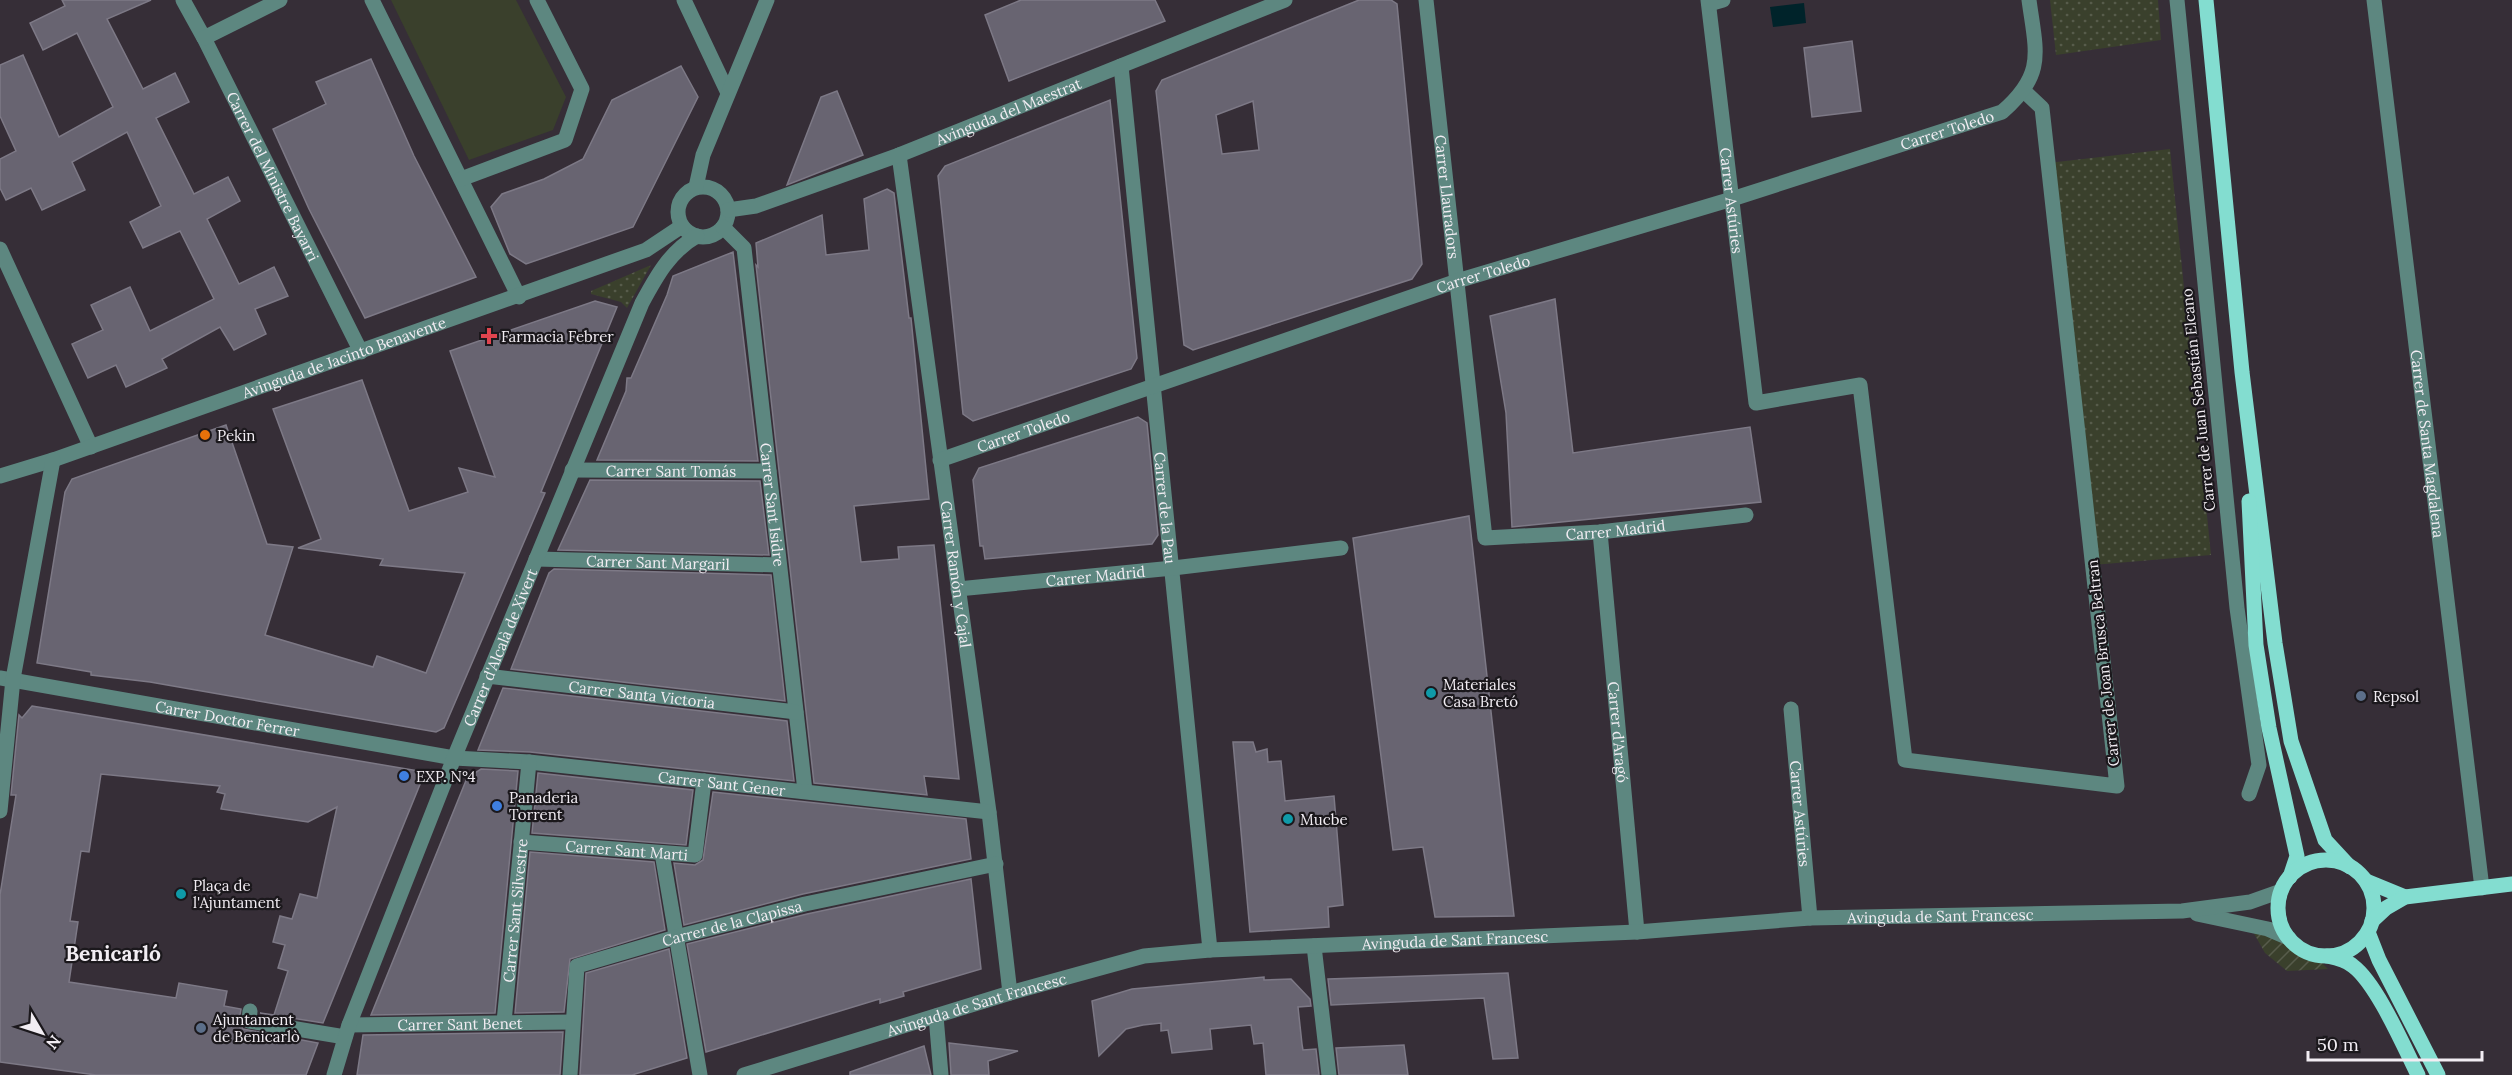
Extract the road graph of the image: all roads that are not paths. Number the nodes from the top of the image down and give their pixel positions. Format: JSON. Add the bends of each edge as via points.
{"nodes":[{"id":1,"x":183,"y":0,"type":"edge"},
{"id":2,"x":280,"y":0,"type":"edge"},
{"id":3,"x":372,"y":0,"type":"edge"},
{"id":4,"x":537,"y":0,"type":"edge"},
{"id":5,"x":684,"y":0,"type":"edge"},
{"id":6,"x":767,"y":0,"type":"edge"},
{"id":7,"x":1285,"y":0,"type":"edge"},
{"id":8,"x":1426,"y":0,"type":"edge"},
{"id":9,"x":2029,"y":0,"type":"edge"},
{"id":10,"x":2177,"y":0,"type":"edge"},
{"id":11,"x":2206,"y":0,"type":"edge"},
{"id":12,"x":2374,"y":0,"type":"edge"},
{"id":13,"x":1713,"y":2,"type":"edge"},
{"id":14,"x":204,"y":38,"type":"junction"},
{"id":15,"x":1121,"y":66,"type":"junction"},
{"id":16,"x":2024,"y":91,"type":"junction"},
{"id":17,"x":728,"y":93,"type":"junction"},
{"id":18,"x":899,"y":155,"type":"junction"},
{"id":19,"x":461,"y":179,"type":"junction"},
{"id":20,"x":696,"y":187,"type":"junction"},
{"id":21,"x":1732,"y":199,"type":"junction"},
{"id":22,"x":728,"y":210,"type":"junction"},
{"id":23,"x":682,"y":226,"type":"junction"},
{"id":24,"x":723,"y":227,"type":"junction"},
{"id":25,"x":697,"y":236,"type":"junction"},
{"id":26,"x":0,"y":249,"type":"edge"},
{"id":27,"x":1457,"y":281,"type":"junction"},
{"id":28,"x":519,"y":297,"type":"junction"},
{"id":29,"x":362,"y":352,"type":"junction"},
{"id":30,"x":2242,"y":372,"type":"junction"},
{"id":31,"x":1155,"y":386,"type":"junction"},
{"id":32,"x":1756,"y":403,"type":"joint"},
{"id":33,"x":91,"y":447,"type":"junction"},
{"id":34,"x":53,"y":460,"type":"junction"},
{"id":35,"x":940,"y":460,"type":"junction"},
{"id":36,"x":572,"y":470,"type":"junction"},
{"id":37,"x":769,"y":471,"type":"junction"},
{"id":38,"x":0,"y":476,"type":"edge"},
{"id":39,"x":1746,"y":515,"type":"dead end"},
{"id":40,"x":1600,"y":532,"type":"junction"},
{"id":41,"x":1485,"y":538,"type":"joint"},
{"id":42,"x":1341,"y":548,"type":"dead end"},
{"id":43,"x":536,"y":558,"type":"junction"},
{"id":44,"x":779,"y":565,"type":"junction"},
{"id":45,"x":1173,"y":568,"type":"junction"},
{"id":46,"x":958,"y":589,"type":"junction"},
{"id":47,"x":487,"y":676,"type":"junction"},
{"id":48,"x":7,"y":678,"type":"edge"},
{"id":49,"x":1791,"y":709,"type":"dead end"},
{"id":50,"x":796,"y":712,"type":"junction"},
{"id":51,"x":454,"y":758,"type":"junction"},
{"id":52,"x":529,"y":762,"type":"junction"},
{"id":53,"x":704,"y":781,"type":"junction"},
{"id":54,"x":805,"y":791,"type":"junction"},
{"id":55,"x":2249,"y":794,"type":"dead end"},
{"id":56,"x":0,"y":811,"type":"edge"},
{"id":57,"x":989,"y":812,"type":"junction"},
{"id":58,"x":521,"y":842,"type":"junction"},
{"id":59,"x":662,"y":853,"type":"junction"},
{"id":60,"x":996,"y":864,"type":"junction"},
{"id":61,"x":2350,"y":867,"type":"junction"},
{"id":62,"x":2290,"y":877,"type":"junction"},
{"id":63,"x":2366,"y":880,"type":"junction"},
{"id":64,"x":2512,"y":884,"type":"edge"},
{"id":65,"x":2482,"y":888,"type":"junction"},
{"id":66,"x":2281,"y":891,"type":"junction"},
{"id":67,"x":2405,"y":897,"type":"junction"},
{"id":68,"x":2182,"y":911,"type":"junction"},
{"id":69,"x":1810,"y":918,"type":"junction"},
{"id":70,"x":2370,"y":927,"type":"junction"},
{"id":71,"x":1637,"y":932,"type":"junction"},
{"id":72,"x":676,"y":937,"type":"junction"},
{"id":73,"x":2289,"y":938,"type":"junction"},
{"id":74,"x":1314,"y":946,"type":"junction"},
{"id":75,"x":1210,"y":950,"type":"junction"},
{"id":76,"x":2327,"y":956,"type":"junction"},
{"id":77,"x":1010,"y":993,"type":"junction"},
{"id":78,"x":250,"y":1011,"type":"dead end"},
{"id":79,"x":936,"y":1016,"type":"junction"},
{"id":80,"x":504,"y":1022,"type":"junction"},
{"id":81,"x":572,"y":1022,"type":"junction"},
{"id":82,"x":347,"y":1031,"type":"junction"},
{"id":83,"x":334,"y":1075,"type":"edge"},
{"id":84,"x":570,"y":1075,"type":"edge"},
{"id":85,"x":700,"y":1075,"type":"edge"},
{"id":86,"x":744,"y":1075,"type":"edge"},
{"id":87,"x":941,"y":1075,"type":"edge"},
{"id":88,"x":1329,"y":1075,"type":"edge"},
{"id":89,"x":2418,"y":1075,"type":"edge"},
{"id":90,"x":2438,"y":1075,"type":"edge"}],
"edges":[{"from":1,"to":14,"type":"street","name":"Carrer del Ministre Bayarri"},
{"from":2,"to":14,"type":"street"},
{"from":3,"to":19,"type":"street"},
{"from":4,"to":19,"type":"street","via":[[582,89],[565,140]]},
{"from":5,"to":17,"type":"street"},
{"from":6,"to":17,"type":"street"},
{"from":7,"to":15,"type":"street","name":"Avinguda del Maestrat"},
{"from":8,"to":27,"type":"street","name":"Carrer Llauradors"},
{"from":9,"to":16,"type":"street","via":[[2037,58]]},
{"from":10,"to":55,"type":"street","name":"Carrer de Juan Sebastián Elcano","via":[[2237,608],[2259,765]]},
{"from":11,"to":30,"type":"main road"},
{"from":12,"to":65,"type":"street","name":"Carrer de Santa Magdalena"},
{"from":13,"to":21,"type":"street","name":"Carrer Astúries"},
{"from":14,"to":29,"type":"street","name":"Carrer del Ministre Bayarri"},
{"from":15,"to":18,"type":"street","name":"Avinguda del Maestrat"},
{"from":15,"to":31,"type":"street","name":"Carrer de la Pau"},
{"from":16,"to":21,"type":"street","name":"Carrer Toledo","via":[[2002,112]]},
{"from":16,"to":32,"type":"street","name":"Carrer de Joan Brusca Beltran","via":[[2042,108],[2117,786],[1905,760],[1860,385]]},
{"from":17,"to":20,"type":"street"},
{"from":18,"to":22,"type":"street","name":"Avinguda del Maestrat","via":[[756,206]]},
{"from":18,"to":35,"type":"street","name":"Carrer Ramón y Cajal"},
{"from":19,"to":28,"type":"street"},
{"from":20,"to":22,"type":"street","via":[[718,191]]},
{"from":20,"to":23,"type":"street","via":[[679,203]]},
{"from":21,"to":27,"type":"street","name":"Carrer Toledo"},
{"from":21,"to":32,"type":"street","name":"Carrer Astúries"},
{"from":22,"to":24,"type":"street"},
{"from":23,"to":25,"type":"street"},
{"from":23,"to":28,"type":"street","name":"Avinguda de Jacinto Benavente","via":[[646,250]]},
{"from":24,"to":25,"type":"street","via":[[711,236]]},
{"from":24,"to":37,"type":"street","name":"Carrer Sant Isidre","via":[[744,248]]},
{"from":25,"to":36,"type":"street","name":"Carrer d'Alcalà de Xivert","via":[[673,255],[649,290]]},
{"from":26,"to":33,"type":"street"},
{"from":27,"to":31,"type":"street","name":"Carrer Toledo"},
{"from":27,"to":41,"type":"street","name":"Carrer Llauradors"},
{"from":28,"to":29,"type":"street","name":"Avinguda de Jacinto Benavente"},
{"from":29,"to":33,"type":"street","name":"Avinguda de Jacinto Benavente"},
{"from":30,"to":61,"type":"main road","via":[[2291,741],[2325,840]]},
{"from":30,"to":62,"type":"main road","via":[[2256,645],[2297,856]]},
{"from":31,"to":35,"type":"street","name":"Carrer Toledo"},
{"from":31,"to":45,"type":"street","name":"Carrer de la Pau"},
{"from":33,"to":34,"type":"street","name":"Avinguda de Jacinto Benavente"},
{"from":34,"to":38,"type":"street","name":"Avinguda de Jacinto Benavente"},
{"from":34,"to":48,"type":"street"},
{"from":35,"to":46,"type":"street","name":"Carrer Ramón y Cajal"},
{"from":36,"to":37,"type":"street","name":"Carrer Sant Tomás"},
{"from":36,"to":43,"type":"street","name":"Carrer d'Alcalà de Xivert"},
{"from":37,"to":44,"type":"street","name":"Carrer Sant Isidre"},
{"from":39,"to":40,"type":"street","name":"Carrer Madrid"},
{"from":40,"to":41,"type":"street","name":"Carrer Madrid"},
{"from":40,"to":71,"type":"street","name":"Carrer d'Aragó"},
{"from":42,"to":45,"type":"street","name":"Carrer Madrid"},
{"from":43,"to":44,"type":"street","name":"Carrer Sant Margaril"},
{"from":43,"to":47,"type":"street","name":"Carrer d'Alcalà de Xivert"},
{"from":44,"to":50,"type":"street","name":"Carrer Sant Isidre"},
{"from":45,"to":46,"type":"street","name":"Carrer Madrid"},
{"from":45,"to":75,"type":"street","name":"Carrer de la Pau"},
{"from":46,"to":57,"type":"street","name":"Carrer Ramón y Cajal"},
{"from":47,"to":50,"type":"street","name":"Carrer Santa Victoria"},
{"from":47,"to":51,"type":"street","name":"Carrer d'Alcalà de Xivert"},
{"from":48,"to":51,"type":"street","name":"Carrer Doctor Ferrer"},
{"from":48,"to":56,"type":"street"},
{"from":49,"to":69,"type":"street","name":"Carrer Astúries"},
{"from":50,"to":54,"type":"street","name":"Carrer Sant Isidre"},
{"from":51,"to":52,"type":"street","name":"Carrer Sant Gener"},
{"from":51,"to":82,"type":"street","name":"Carrer d'Alcalà de Xivert"},
{"from":52,"to":53,"type":"street","name":"Carrer Sant Gener"},
{"from":52,"to":58,"type":"street","name":"Carrer Sant Silvestre"},
{"from":53,"to":54,"type":"street","name":"Carrer Sant Gener"},
{"from":53,"to":59,"type":"street","name":"Carrer Sant Marti","via":[[695,855]]},
{"from":54,"to":57,"type":"street","name":"Carrer Sant Gener"},
{"from":57,"to":60,"type":"street","name":"Carrer Ramón y Cajal"},
{"from":58,"to":59,"type":"street","name":"Carrer Sant Marti"},
{"from":58,"to":80,"type":"street","name":"Carrer Sant Silvestre"},
{"from":59,"to":72,"type":"street"},
{"from":60,"to":72,"type":"street","name":"Carrer de la Clapissa","via":[[804,904]]},
{"from":60,"to":77,"type":"street","name":"Carrer Ramón y Cajal"},
{"from":61,"to":62,"type":"main road","via":[[2330,860],[2319,861],[2298,869]]},
{"from":61,"to":63,"type":"main road"},
{"from":62,"to":66,"type":"main road"},
{"from":63,"to":67,"type":"main road"},
{"from":63,"to":70,"type":"main road","via":[[2373,900]]},
{"from":64,"to":65,"type":"main road"},
{"from":65,"to":67,"type":"main road"},
{"from":66,"to":68,"type":"street","name":"Avinguda de Sant Francesc","via":[[2250,902]]},
{"from":66,"to":73,"type":"main road","via":[[2279,916]]},
{"from":67,"to":70,"type":"main road","via":[[2386,908]]},
{"from":68,"to":69,"type":"street","name":"Avinguda de Sant Francesc"},
{"from":68,"to":73,"type":"street","name":"Avinguda de Sant Francesc","via":[[2268,928]]},
{"from":69,"to":71,"type":"street","name":"Avinguda de Sant Francesc"},
{"from":70,"to":76,"type":"main road","via":[[2346,951]]},
{"from":70,"to":90,"type":"main road","via":[[2379,960]]},
{"from":71,"to":74,"type":"street","name":"Avinguda de Sant Francesc"},
{"from":72,"to":81,"type":"street","name":"Carrer de la Clapissa","via":[[577,966]]},
{"from":72,"to":85,"type":"street"},
{"from":73,"to":76,"type":"main road","via":[[2306,951]]},
{"from":74,"to":75,"type":"street","name":"Avinguda de Sant Francesc"},
{"from":74,"to":88,"type":"street"},
{"from":75,"to":77,"type":"street","name":"Avinguda de Sant Francesc","via":[[1144,956]]},
{"from":76,"to":89,"type":"main road","via":[[2360,971]]},
{"from":77,"to":79,"type":"street","name":"Avinguda de Sant Francesc"},
{"from":78,"to":82,"type":"street","name":"Carrer Sant Benet","via":[[249,1021]]},
{"from":79,"to":86,"type":"street","name":"Avinguda de Sant Francesc"},
{"from":79,"to":87,"type":"street"},
{"from":80,"to":81,"type":"street","name":"Carrer Sant Benet"},
{"from":80,"to":82,"type":"street","name":"Carrer Sant Benet"},
{"from":81,"to":84,"type":"street","name":"Carrer de la Clapissa"},
{"from":82,"to":83,"type":"street","name":"Carrer d'Alcalà de Xivert"}]}
